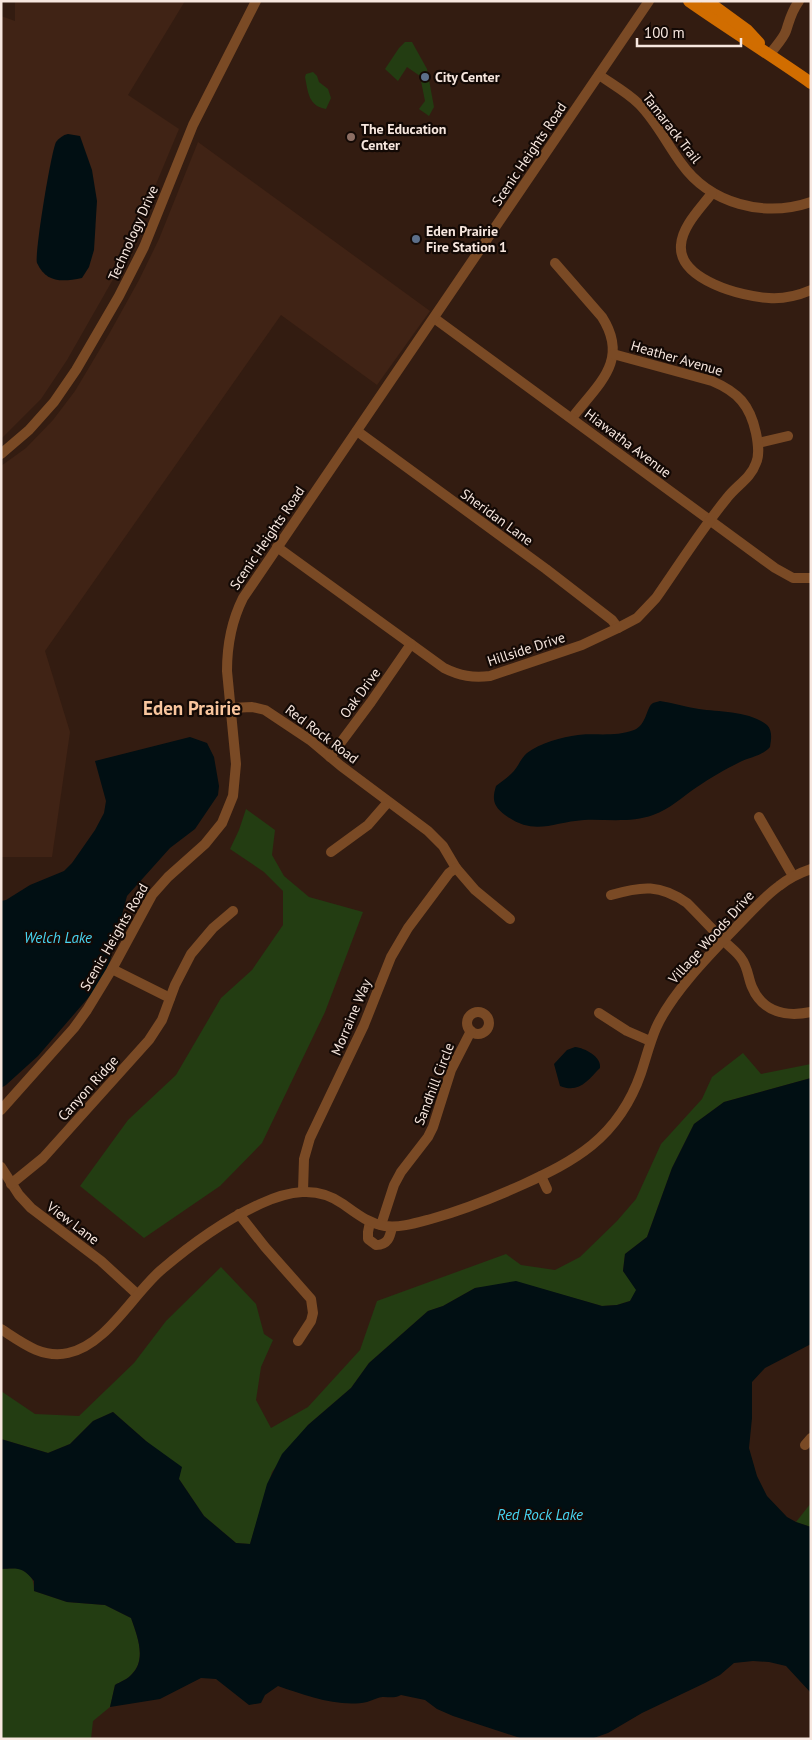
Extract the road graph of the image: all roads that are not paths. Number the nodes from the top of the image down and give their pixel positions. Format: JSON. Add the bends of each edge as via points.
{"nodes":[{"id":1,"x":256,"y":1,"type":"edge"},
{"id":2,"x":649,"y":1,"type":"edge"},
{"id":3,"x":689,"y":1,"type":"edge"},
{"id":4,"x":707,"y":1,"type":"edge"},
{"id":5,"x":799,"y":1,"type":"edge"},
{"id":6,"x":770,"y":54,"type":"junction"},
{"id":7,"x":599,"y":75,"type":"junction"},
{"id":8,"x":811,"y":82,"type":"edge"},
{"id":9,"x":712,"y":193,"type":"junction"},
{"id":10,"x":811,"y":202,"type":"edge"},
{"id":11,"x":555,"y":263,"type":"dead end"},
{"id":12,"x":811,"y":290,"type":"edge"},
{"id":13,"x":434,"y":318,"type":"junction"},
{"id":14,"x":613,"y":354,"type":"junction"},
{"id":15,"x":572,"y":418,"type":"junction"},
{"id":16,"x":357,"y":431,"type":"junction"},
{"id":17,"x":788,"y":436,"type":"dead end"},
{"id":18,"x":758,"y":443,"type":"junction"},
{"id":19,"x":1,"y":454,"type":"edge"},
{"id":20,"x":709,"y":521,"type":"junction"},
{"id":21,"x":277,"y":547,"type":"junction"},
{"id":22,"x":811,"y":578,"type":"edge"},
{"id":23,"x":618,"y":628,"type":"junction"},
{"id":24,"x":411,"y":644,"type":"junction"},
{"id":25,"x":231,"y":708,"type":"junction"},
{"id":26,"x":330,"y":757,"type":"junction"},
{"id":27,"x":388,"y":802,"type":"junction"},
{"id":28,"x":759,"y":817,"type":"dead end"},
{"id":29,"x":331,"y":852,"type":"dead end"},
{"id":30,"x":456,"y":868,"type":"junction"},
{"id":31,"x":811,"y":868,"type":"edge"},
{"id":32,"x":793,"y":876,"type":"junction"},
{"id":33,"x":611,"y":895,"type":"dead end"},
{"id":34,"x":233,"y":911,"type":"dead end"},
{"id":35,"x":510,"y":919,"type":"dead end"},
{"id":36,"x":723,"y":941,"type":"junction"},
{"id":37,"x":112,"y":970,"type":"junction"},
{"id":38,"x":170,"y":998,"type":"junction"},
{"id":39,"x":811,"y":1012,"type":"edge"},
{"id":40,"x":598,"y":1013,"type":"dead end"},
{"id":41,"x":471,"y":1031,"type":"dead end"},
{"id":42,"x":650,"y":1041,"type":"junction"},
{"id":43,"x":1,"y":1110,"type":"edge"},
{"id":44,"x":1,"y":1167,"type":"edge"},
{"id":45,"x":541,"y":1176,"type":"junction"},
{"id":46,"x":11,"y":1184,"type":"junction"},
{"id":47,"x":547,"y":1189,"type":"dead end"},
{"id":48,"x":303,"y":1191,"type":"junction"},
{"id":49,"x":239,"y":1214,"type":"junction"},
{"id":50,"x":376,"y":1224,"type":"junction"},
{"id":51,"x":392,"y":1227,"type":"junction"},
{"id":52,"x":137,"y":1294,"type":"junction"},
{"id":53,"x":1,"y":1329,"type":"edge"},
{"id":54,"x":298,"y":1341,"type":"dead end"}],
"edges":[{"from":1,"to":19,"type":"street","name":"Technology Drive","via":[[193,125],[144,247],[119,296],[54,402]]},
{"from":2,"to":7,"type":"street","name":"Scenic Heights Road"},
{"from":3,"to":6,"type":"main road"},
{"from":4,"to":6,"type":"main road","via":[[747,30]]},
{"from":5,"to":6,"type":"street","via":[[786,30]]},
{"from":6,"to":8,"type":"main road"},
{"from":7,"to":9,"type":"street","name":"Tamarack Trail","via":[[639,104],[682,165]]},
{"from":7,"to":13,"type":"street","name":"Scenic Heights Road"},
{"from":9,"to":10,"type":"street","name":"Tamarack Trail","via":[[731,202],[766,208]]},
{"from":9,"to":12,"type":"street","via":[[682,238],[682,257],[694,273],[724,288],[768,298],[784,298]]},
{"from":11,"to":14,"type":"street","via":[[606,322],[613,338]]},
{"from":13,"to":15,"type":"street","name":"Hiawatha Avenue"},
{"from":13,"to":16,"type":"street","name":"Scenic Heights Road"},
{"from":14,"to":15,"type":"street","via":[[606,375]]},
{"from":14,"to":18,"type":"street","name":"Heather Avenue","via":[[724,386],[744,402],[751,414]]},
{"from":15,"to":20,"type":"street","name":"Hiawatha Avenue"},
{"from":16,"to":21,"type":"street","name":"Scenic Heights Road"},
{"from":16,"to":23,"type":"street","name":"Sheridan Lane","via":[[538,563]]},
{"from":17,"to":18,"type":"street"},
{"from":18,"to":20,"type":"street","name":"Heather Avenue","via":[[752,472]]},
{"from":20,"to":22,"type":"street","name":"Hiawatha Avenue","via":[[785,574],[793,578]]},
{"from":20,"to":23,"type":"street","name":"Hillside Drive","via":[[656,598],[637,618]]},
{"from":21,"to":24,"type":"street","name":"Hillside Drive"},
{"from":21,"to":25,"type":"street","name":"Scenic Heights Road","via":[[243,598],[232,626],[227,656]]},
{"from":23,"to":24,"type":"street","name":"Hillside Drive","via":[[582,645],[490,676],[478,677],[454,673]]},
{"from":24,"to":26,"type":"street","name":"Oak Drive"},
{"from":25,"to":26,"type":"street","name":"Red Rock Road","via":[[265,710]]},
{"from":25,"to":37,"type":"street","name":"Scenic Heights Road","via":[[236,764],[229,808],[210,839],[152,895]]},
{"from":26,"to":27,"type":"street","name":"Red Rock Road"},
{"from":27,"to":29,"type":"street","via":[[368,825]]},
{"from":27,"to":30,"type":"street","name":"Red Rock Road","via":[[428,831]]},
{"from":28,"to":32,"type":"street"},
{"from":30,"to":35,"type":"street","name":"Red Rock Road","via":[[475,890]]},
{"from":30,"to":48,"type":"street","name":"Morraine Way","via":[[408,928],[391,958],[364,1025],[310,1138],[304,1159]]},
{"from":31,"to":32,"type":"street","name":"Village Woods Drive"},
{"from":32,"to":36,"type":"street","name":"Village Woods Drive","via":[[771,892]]},
{"from":33,"to":36,"type":"street","via":[[634,888],[668,892],[686,903]]},
{"from":34,"to":38,"type":"street","name":"Canyon Ridge","via":[[191,954]]},
{"from":36,"to":39,"type":"street","via":[[743,960],[752,987],[764,1004],[785,1014]]},
{"from":36,"to":42,"type":"street","name":"Village Woods Drive","via":[[663,1014]]},
{"from":37,"to":38,"type":"street"},
{"from":37,"to":43,"type":"street","name":"Scenic Heights Road","via":[[74,1028]]},
{"from":38,"to":46,"type":"street","name":"Canyon Ridge","via":[[162,1020],[145,1045],[44,1158]]},
{"from":40,"to":42,"type":"street"},
{"from":41,"to":50,"type":"street","name":"Sandhill Circle","via":[[451,1070],[433,1127],[401,1172]]},
{"from":42,"to":45,"type":"street","name":"Village Woods Drive","via":[[633,1094],[623,1112],[610,1128],[578,1155]]},
{"from":44,"to":46,"type":"street","name":"View Lane"},
{"from":45,"to":47,"type":"street"},
{"from":45,"to":51,"type":"street","name":"Village Woods Drive","via":[[473,1207]]},
{"from":46,"to":52,"type":"street","name":"View Lane","via":[[31,1208],[101,1261]]},
{"from":48,"to":49,"type":"street","name":"Village Woods Drive","via":[[281,1195]]},
{"from":48,"to":50,"type":"street","name":"Village Woods Drive","via":[[333,1198]]},
{"from":49,"to":52,"type":"street","name":"Village Woods Drive","via":[[160,1271]]},
{"from":49,"to":54,"type":"street","via":[[311,1299],[314,1306],[311,1321]]},
{"from":50,"to":51,"type":"street","name":"Village Woods Drive"},
{"from":50,"to":51,"type":"street","via":[[368,1239],[376,1245],[387,1241]]},
{"from":52,"to":53,"type":"street","name":"Village Woods Drive","via":[[98,1339],[60,1359],[33,1349]]}]}
